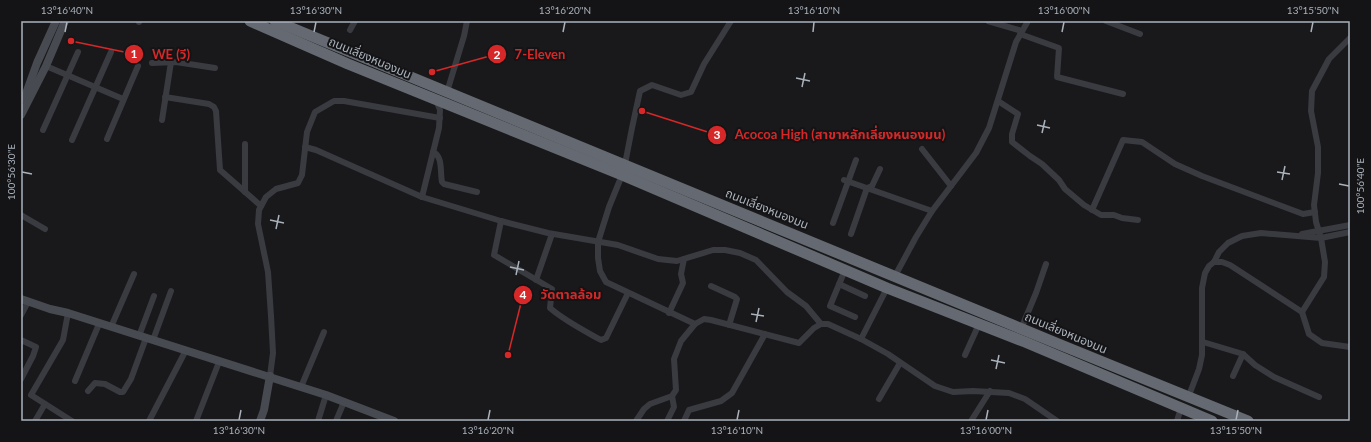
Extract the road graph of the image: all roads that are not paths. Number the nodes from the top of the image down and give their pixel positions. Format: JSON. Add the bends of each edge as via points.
{"nodes":[{"id":1,"x":56,"y":21,"type":"edge"},
{"id":2,"x":66,"y":21,"type":"edge"},
{"id":3,"x":250,"y":21,"type":"edge"},
{"id":4,"x":275,"y":21,"type":"edge"},
{"id":5,"x":355,"y":21,"type":"edge"},
{"id":6,"x":467,"y":21,"type":"edge"},
{"id":7,"x":731,"y":21,"type":"edge"},
{"id":8,"x":988,"y":21,"type":"edge"},
{"id":9,"x":1028,"y":21,"type":"edge"},
{"id":10,"x":1106,"y":21,"type":"edge"},
{"id":11,"x":350,"y":30,"type":"dead end"},
{"id":12,"x":1021,"y":33,"type":"junction"},
{"id":13,"x":1140,"y":34,"type":"dead end"},
{"id":14,"x":1350,"y":38,"type":"edge"},
{"id":15,"x":78,"y":52,"type":"dead end"},
{"id":16,"x":111,"y":52,"type":"dead end"},
{"id":17,"x":350,"y":59,"type":"junction"},
{"id":18,"x":171,"y":62,"type":"junction"},
{"id":19,"x":152,"y":63,"type":"dead end"},
{"id":20,"x":46,"y":66,"type":"junction"},
{"id":21,"x":138,"y":66,"type":"dead end"},
{"id":22,"x":215,"y":68,"type":"dead end"},
{"id":23,"x":67,"y":76,"type":"junction"},
{"id":24,"x":96,"y":87,"type":"junction"},
{"id":25,"x":447,"y":92,"type":"junction"},
{"id":26,"x":1123,"y":94,"type":"dead end"},
{"id":27,"x":165,"y":97,"type":"junction"},
{"id":28,"x":123,"y":100,"type":"junction"},
{"id":29,"x":436,"y":100,"type":"junction"},
{"id":30,"x":998,"y":101,"type":"junction"},
{"id":31,"x":21,"y":107,"type":"edge"},
{"id":32,"x":21,"y":115,"type":"edge"},
{"id":33,"x":440,"y":118,"type":"junction"},
{"id":34,"x":162,"y":120,"type":"dead end"},
{"id":35,"x":43,"y":130,"type":"dead end"},
{"id":36,"x":107,"y":139,"type":"dead end"},
{"id":37,"x":72,"y":140,"type":"dead end"},
{"id":38,"x":245,"y":144,"type":"dead end"},
{"id":39,"x":306,"y":147,"type":"junction"},
{"id":40,"x":922,"y":149,"type":"dead end"},
{"id":41,"x":433,"y":152,"type":"junction"},
{"id":42,"x":856,"y":160,"type":"dead end"},
{"id":43,"x":880,"y":169,"type":"dead end"},
{"id":44,"x":623,"y":170,"type":"junction"},
{"id":45,"x":846,"y":180,"type":"junction"},
{"id":46,"x":951,"y":186,"type":"junction"},
{"id":47,"x":867,"y":188,"type":"junction"},
{"id":48,"x":245,"y":192,"type":"junction"},
{"id":49,"x":477,"y":192,"type":"dead end"},
{"id":50,"x":422,"y":197,"type":"junction"},
{"id":51,"x":261,"y":206,"type":"junction"},
{"id":52,"x":1092,"y":210,"type":"junction"},
{"id":53,"x":932,"y":211,"type":"junction"},
{"id":54,"x":1315,"y":212,"type":"junction"},
{"id":55,"x":21,"y":215,"type":"edge"},
{"id":56,"x":1138,"y":220,"type":"dead end"},
{"id":57,"x":501,"y":221,"type":"junction"},
{"id":58,"x":833,"y":223,"type":"dead end"},
{"id":59,"x":1350,"y":225,"type":"edge"},
{"id":60,"x":45,"y":229,"type":"dead end"},
{"id":61,"x":786,"y":231,"type":"junction"},
{"id":62,"x":1318,"y":231,"type":"junction"},
{"id":63,"x":1350,"y":232,"type":"edge"},
{"id":64,"x":552,"y":234,"type":"junction"},
{"id":65,"x":851,"y":234,"type":"dead end"},
{"id":66,"x":1295,"y":235,"type":"junction"},
{"id":67,"x":1321,"y":238,"type":"junction"},
{"id":68,"x":598,"y":242,"type":"junction"},
{"id":69,"x":782,"y":243,"type":"junction"},
{"id":70,"x":684,"y":259,"type":"junction"},
{"id":71,"x":1214,"y":262,"type":"junction"},
{"id":72,"x":1046,"y":264,"type":"dead end"},
{"id":73,"x":844,"y":270,"type":"junction"},
{"id":74,"x":134,"y":274,"type":"dead end"},
{"id":75,"x":895,"y":276,"type":"junction"},
{"id":76,"x":536,"y":280,"type":"junction"},
{"id":77,"x":838,"y":284,"type":"junction"},
{"id":78,"x":711,"y":286,"type":"dead end"},
{"id":79,"x":887,"y":288,"type":"junction"},
{"id":80,"x":171,"y":291,"type":"dead end"},
{"id":81,"x":628,"y":293,"type":"junction"},
{"id":82,"x":154,"y":296,"type":"dead end"},
{"id":83,"x":865,"y":296,"type":"dead end"},
{"id":84,"x":24,"y":300,"type":"edge"},
{"id":85,"x":1302,"y":312,"type":"junction"},
{"id":86,"x":68,"y":313,"type":"junction"},
{"id":87,"x":669,"y":313,"type":"junction"},
{"id":88,"x":21,"y":314,"type":"edge"},
{"id":89,"x":855,"y":317,"type":"dead end"},
{"id":90,"x":99,"y":324,"type":"junction"},
{"id":91,"x":695,"y":324,"type":"junction"},
{"id":92,"x":821,"y":324,"type":"junction"},
{"id":93,"x":979,"y":324,"type":"junction"},
{"id":94,"x":729,"y":325,"type":"junction"},
{"id":95,"x":111,"y":327,"type":"junction"},
{"id":96,"x":1021,"y":329,"type":"junction"},
{"id":97,"x":324,"y":332,"type":"dead end"},
{"id":98,"x":765,"y":334,"type":"junction"},
{"id":99,"x":146,"y":338,"type":"junction"},
{"id":100,"x":21,"y":340,"type":"edge"},
{"id":101,"x":861,"y":340,"type":"junction"},
{"id":102,"x":1203,"y":342,"type":"junction"},
{"id":103,"x":1350,"y":348,"type":"edge"},
{"id":104,"x":186,"y":350,"type":"junction"},
{"id":105,"x":965,"y":354,"type":"dead end"},
{"id":106,"x":1242,"y":354,"type":"junction"},
{"id":107,"x":219,"y":362,"type":"junction"},
{"id":108,"x":900,"y":363,"type":"junction"},
{"id":109,"x":270,"y":376,"type":"junction"},
{"id":110,"x":1234,"y":376,"type":"dead end"},
{"id":111,"x":21,"y":379,"type":"edge"},
{"id":112,"x":75,"y":381,"type":"dead end"},
{"id":113,"x":301,"y":387,"type":"junction"},
{"id":114,"x":88,"y":391,"type":"dead end"},
{"id":115,"x":990,"y":391,"type":"junction"},
{"id":116,"x":326,"y":395,"type":"junction"},
{"id":117,"x":672,"y":396,"type":"junction"},
{"id":118,"x":1319,"y":397,"type":"dead end"},
{"id":119,"x":1188,"y":398,"type":"junction"},
{"id":120,"x":879,"y":399,"type":"dead end"},
{"id":121,"x":344,"y":402,"type":"junction"},
{"id":122,"x":45,"y":404,"type":"junction"},
{"id":123,"x":1181,"y":408,"type":"junction"},
{"id":124,"x":390,"y":420,"type":"edge"},
{"id":125,"x":35,"y":421,"type":"edge"},
{"id":126,"x":72,"y":421,"type":"edge"},
{"id":127,"x":149,"y":421,"type":"edge"},
{"id":128,"x":196,"y":421,"type":"edge"},
{"id":129,"x":260,"y":421,"type":"edge"},
{"id":130,"x":318,"y":421,"type":"edge"},
{"id":131,"x":336,"y":421,"type":"edge"},
{"id":132,"x":636,"y":421,"type":"edge"},
{"id":133,"x":667,"y":421,"type":"edge"},
{"id":134,"x":684,"y":421,"type":"edge"},
{"id":135,"x":971,"y":421,"type":"edge"},
{"id":136,"x":1058,"y":421,"type":"edge"},
{"id":137,"x":1177,"y":421,"type":"edge"},
{"id":138,"x":1212,"y":421,"type":"edge"},
{"id":139,"x":1248,"y":421,"type":"edge"}],
"edges":[{"from":1,"to":31,"type":"street"},
{"from":2,"to":20,"type":"street"},
{"from":3,"to":17,"type":"highway","name":"ถนนเลี่ยงหนองมน"},
{"from":4,"to":17,"type":"highway","name":"ถนนเลี่ยงหนองมน"},
{"from":5,"to":11,"type":"street"},
{"from":6,"to":25,"type":"street"},
{"from":7,"to":44,"type":"street","via":[[704,64],[691,92],[682,95],[652,85],[640,92]]},
{"from":8,"to":12,"type":"street"},
{"from":9,"to":12,"type":"street"},
{"from":10,"to":13,"type":"street"},
{"from":12,"to":26,"type":"street","via":[[1059,48],[1058,76]]},
{"from":12,"to":30,"type":"street"},
{"from":14,"to":54,"type":"street","via":[[1329,59],[1312,91],[1311,111],[1318,147]]},
{"from":15,"to":23,"type":"street"},
{"from":16,"to":24,"type":"street"},
{"from":17,"to":25,"type":"highway","name":"ถนนเลี่ยงหนองมน"},
{"from":17,"to":29,"type":"highway","name":"ถนนเลี่ยงหนองมน"},
{"from":18,"to":19,"type":"street"},
{"from":18,"to":22,"type":"street"},
{"from":18,"to":27,"type":"street"},
{"from":20,"to":23,"type":"street"},
{"from":20,"to":32,"type":"street"},
{"from":21,"to":28,"type":"street"},
{"from":23,"to":24,"type":"street"},
{"from":23,"to":35,"type":"street"},
{"from":24,"to":28,"type":"street"},
{"from":24,"to":37,"type":"street"},
{"from":25,"to":44,"type":"highway","name":"ถนนเลี่ยงหนองมน"},
{"from":27,"to":34,"type":"street"},
{"from":27,"to":48,"type":"street","via":[[214,107],[219,168]]},
{"from":28,"to":36,"type":"street"},
{"from":29,"to":33,"type":"street"},
{"from":29,"to":44,"type":"highway","name":"ถนนเลี่ยงหนองมน"},
{"from":30,"to":46,"type":"street","via":[[989,128],[976,153]]},
{"from":30,"to":52,"type":"street","via":[[1018,114],[1012,142],[1051,172],[1077,201]]},
{"from":33,"to":39,"type":"street","via":[[334,101],[315,112],[307,132]]},
{"from":33,"to":41,"type":"street","via":[[440,128]]},
{"from":38,"to":48,"type":"street"},
{"from":39,"to":50,"type":"street"},
{"from":39,"to":51,"type":"street","via":[[302,175],[298,184],[276,189],[266,197]]},
{"from":40,"to":46,"type":"street"},
{"from":41,"to":49,"type":"street","via":[[439,158],[444,184]]},
{"from":41,"to":50,"type":"street"},
{"from":42,"to":45,"type":"street"},
{"from":43,"to":47,"type":"street","via":[[872,186]]},
{"from":44,"to":61,"type":"highway","name":"ถนนเลี่ยงหนองมน"},
{"from":44,"to":68,"type":"street"},
{"from":44,"to":69,"type":"highway","name":"ถนนเลี่ยงหนองมน"},
{"from":45,"to":47,"type":"street"},
{"from":45,"to":58,"type":"street"},
{"from":46,"to":53,"type":"street"},
{"from":47,"to":53,"type":"street"},
{"from":47,"to":65,"type":"street"},
{"from":48,"to":51,"type":"street"},
{"from":50,"to":57,"type":"street"},
{"from":51,"to":109,"type":"street","via":[[258,224],[268,272],[274,353]]},
{"from":52,"to":54,"type":"street","via":[[1123,140],[1142,142],[1175,164],[1303,214]]},
{"from":52,"to":56,"type":"street","via":[[1101,215]]},
{"from":53,"to":75,"type":"street"},
{"from":54,"to":62,"type":"street"},
{"from":55,"to":60,"type":"street"},
{"from":57,"to":64,"type":"street"},
{"from":57,"to":76,"type":"street","via":[[494,255]]},
{"from":59,"to":62,"type":"street"},
{"from":61,"to":69,"type":"highway"},
{"from":61,"to":75,"type":"highway","name":"ถนนเลี่ยงหนองมน"},
{"from":62,"to":66,"type":"street"},
{"from":62,"to":67,"type":"street"},
{"from":63,"to":67,"type":"street"},
{"from":64,"to":68,"type":"street"},
{"from":64,"to":76,"type":"street"},
{"from":66,"to":67,"type":"street"},
{"from":66,"to":71,"type":"street","via":[[1261,233],[1242,236],[1228,243]]},
{"from":67,"to":85,"type":"street","via":[[1325,262],[1324,277]]},
{"from":68,"to":70,"type":"street","via":[[618,245],[658,259]]},
{"from":68,"to":81,"type":"street","via":[[600,271],[606,282]]},
{"from":69,"to":73,"type":"highway","name":"ถนนเลี่ยงหนองมน"},
{"from":70,"to":87,"type":"street","via":[[681,274],[683,283]]},
{"from":70,"to":92,"type":"street","via":[[713,250],[725,250],[756,260],[787,292],[806,306]]},
{"from":71,"to":85,"type":"street","via":[[1230,265]]},
{"from":71,"to":102,"type":"street","via":[[1205,273],[1202,288]]},
{"from":72,"to":96,"type":"street"},
{"from":73,"to":77,"type":"street"},
{"from":73,"to":79,"type":"highway","name":"ถนนเลี่ยงหนองมน"},
{"from":74,"to":95,"type":"street"},
{"from":75,"to":96,"type":"highway","name":"ถนนเลี่ยงหนองมน"},
{"from":76,"to":81,"type":"street","via":[[552,289],[550,308],[601,340],[606,338]]},
{"from":77,"to":83,"type":"street"},
{"from":77,"to":89,"type":"street","via":[[830,306]]},
{"from":78,"to":94,"type":"street","via":[[737,299]]},
{"from":79,"to":93,"type":"highway","name":"ถนนเลี่ยงหนองมน"},
{"from":79,"to":101,"type":"street"},
{"from":80,"to":99,"type":"street"},
{"from":81,"to":87,"type":"street"},
{"from":82,"to":99,"type":"street"},
{"from":84,"to":86,"type":"street"},
{"from":84,"to":88,"type":"street"},
{"from":85,"to":103,"type":"street","via":[[1309,334],[1322,343]]},
{"from":86,"to":90,"type":"street"},
{"from":86,"to":122,"type":"street","via":[[63,340],[32,395]]},
{"from":87,"to":91,"type":"street"},
{"from":90,"to":95,"type":"street"},
{"from":90,"to":112,"type":"street"},
{"from":91,"to":94,"type":"street","via":[[704,319]]},
{"from":91,"to":117,"type":"street","via":[[681,341],[674,359],[676,390]]},
{"from":92,"to":98,"type":"street","via":[[799,343]]},
{"from":92,"to":101,"type":"street","via":[[828,324]]},
{"from":93,"to":105,"type":"street"},
{"from":93,"to":123,"type":"highway","name":"ถนนเลี่ยงหนองมน"},
{"from":94,"to":98,"type":"street"},
{"from":95,"to":99,"type":"street"},
{"from":96,"to":119,"type":"highway","name":"ถนนเลี่ยงหนองมน"},
{"from":97,"to":113,"type":"street"},
{"from":98,"to":134,"type":"street","via":[[732,393],[721,401],[689,410]]},
{"from":99,"to":104,"type":"street"},
{"from":99,"to":114,"type":"street","via":[[131,380],[123,392],[100,383],[95,383]]},
{"from":100,"to":111,"type":"street","via":[[36,346]]},
{"from":101,"to":108,"type":"street"},
{"from":102,"to":106,"type":"street"},
{"from":102,"to":119,"type":"street","via":[[1199,369]]},
{"from":104,"to":107,"type":"street"},
{"from":104,"to":127,"type":"street"},
{"from":106,"to":110,"type":"street"},
{"from":106,"to":118,"type":"street","via":[[1274,377]]},
{"from":107,"to":109,"type":"street"},
{"from":107,"to":128,"type":"street"},
{"from":108,"to":115,"type":"street","via":[[935,386],[953,392]]},
{"from":108,"to":120,"type":"street"},
{"from":109,"to":113,"type":"street"},
{"from":109,"to":129,"type":"street"},
{"from":113,"to":116,"type":"street"},
{"from":115,"to":135,"type":"street"},
{"from":115,"to":136,"type":"street","via":[[1008,393],[1025,399]]},
{"from":116,"to":121,"type":"street"},
{"from":116,"to":130,"type":"street"},
{"from":117,"to":132,"type":"street","via":[[650,404]]},
{"from":117,"to":133,"type":"street","via":[[674,406]]},
{"from":119,"to":139,"type":"highway","name":"ถนนเลี่ยงหนองมน"},
{"from":121,"to":124,"type":"street"},
{"from":121,"to":131,"type":"street"},
{"from":122,"to":125,"type":"street"},
{"from":122,"to":126,"type":"street"},
{"from":123,"to":137,"type":"street"},
{"from":123,"to":138,"type":"highway","name":"ถนนเลี่ยงหนองมน"}]}
